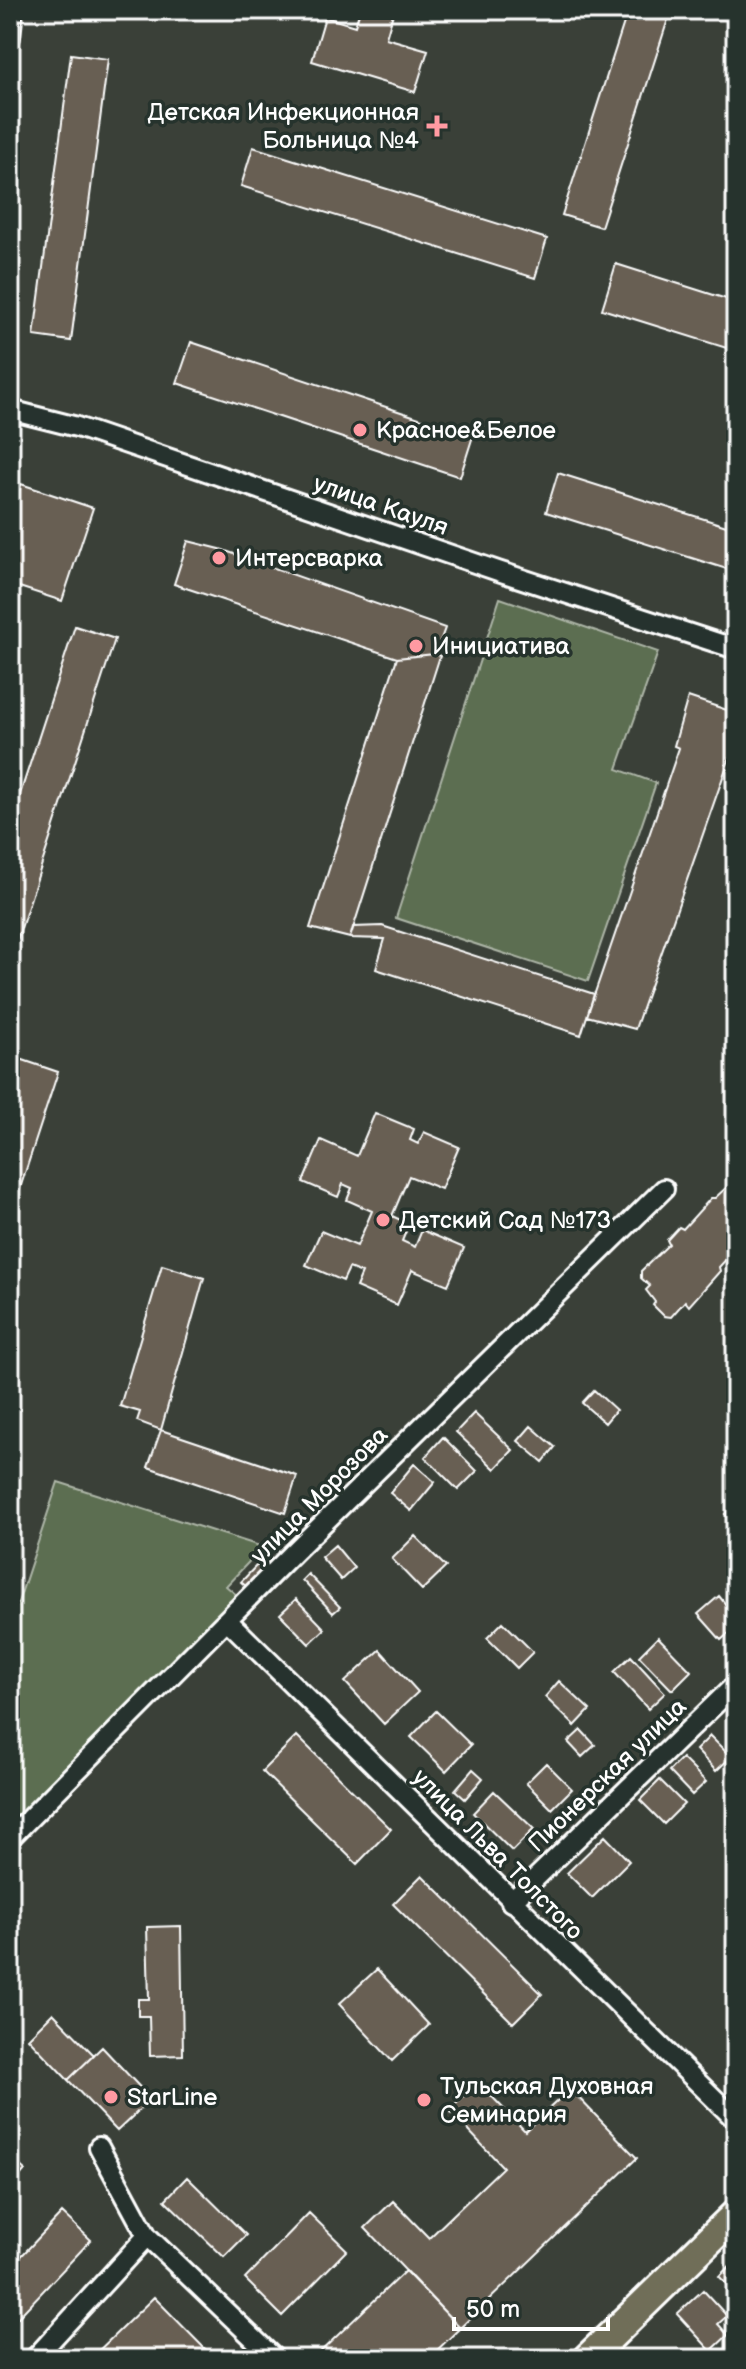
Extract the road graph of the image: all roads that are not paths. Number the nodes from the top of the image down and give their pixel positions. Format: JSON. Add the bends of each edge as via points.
{"nodes":[{"id":1,"x":13,"y":10,"type":"edge"},
{"id":2,"x":10,"y":37,"type":"edge"},
{"id":3,"x":10,"y":410,"type":"edge"},
{"id":4,"x":736,"y":649,"type":"edge"},
{"id":5,"x":664,"y":1189,"type":"dead end"},
{"id":6,"x":228,"y":1621,"type":"junction"},
{"id":7,"x":736,"y":1684,"type":"edge"},
{"id":8,"x":10,"y":1838,"type":"edge"},
{"id":9,"x":511,"y":1902,"type":"junction"},
{"id":10,"x":736,"y":2120,"type":"edge"},
{"id":11,"x":99,"y":2147,"type":"dead end"},
{"id":12,"x":736,"y":2214,"type":"edge"},
{"id":13,"x":147,"y":2236,"type":"junction"},
{"id":14,"x":34,"y":2359,"type":"edge"},
{"id":15,"x":275,"y":2359,"type":"edge"},
{"id":16,"x":587,"y":2359,"type":"edge"}],
"edges":[{"from":1,"to":2,"type":"street"},
{"from":3,"to":4,"type":"street","name":"улица Кауля","via":[[77,427]]},
{"from":5,"to":6,"type":"street","name":"улица Морозова"},
{"from":6,"to":8,"type":"street","name":"улица Морозова"},
{"from":6,"to":9,"type":"street","name":"улица Льва Толстого"},
{"from":7,"to":9,"type":"street","name":"Пионерская улица"},
{"from":9,"to":10,"type":"street","name":"улица Льва Толстого"},
{"from":11,"to":13,"type":"street"},
{"from":12,"to":16,"type":"main road"},
{"from":13,"to":14,"type":"street"},
{"from":13,"to":15,"type":"street"}]}
